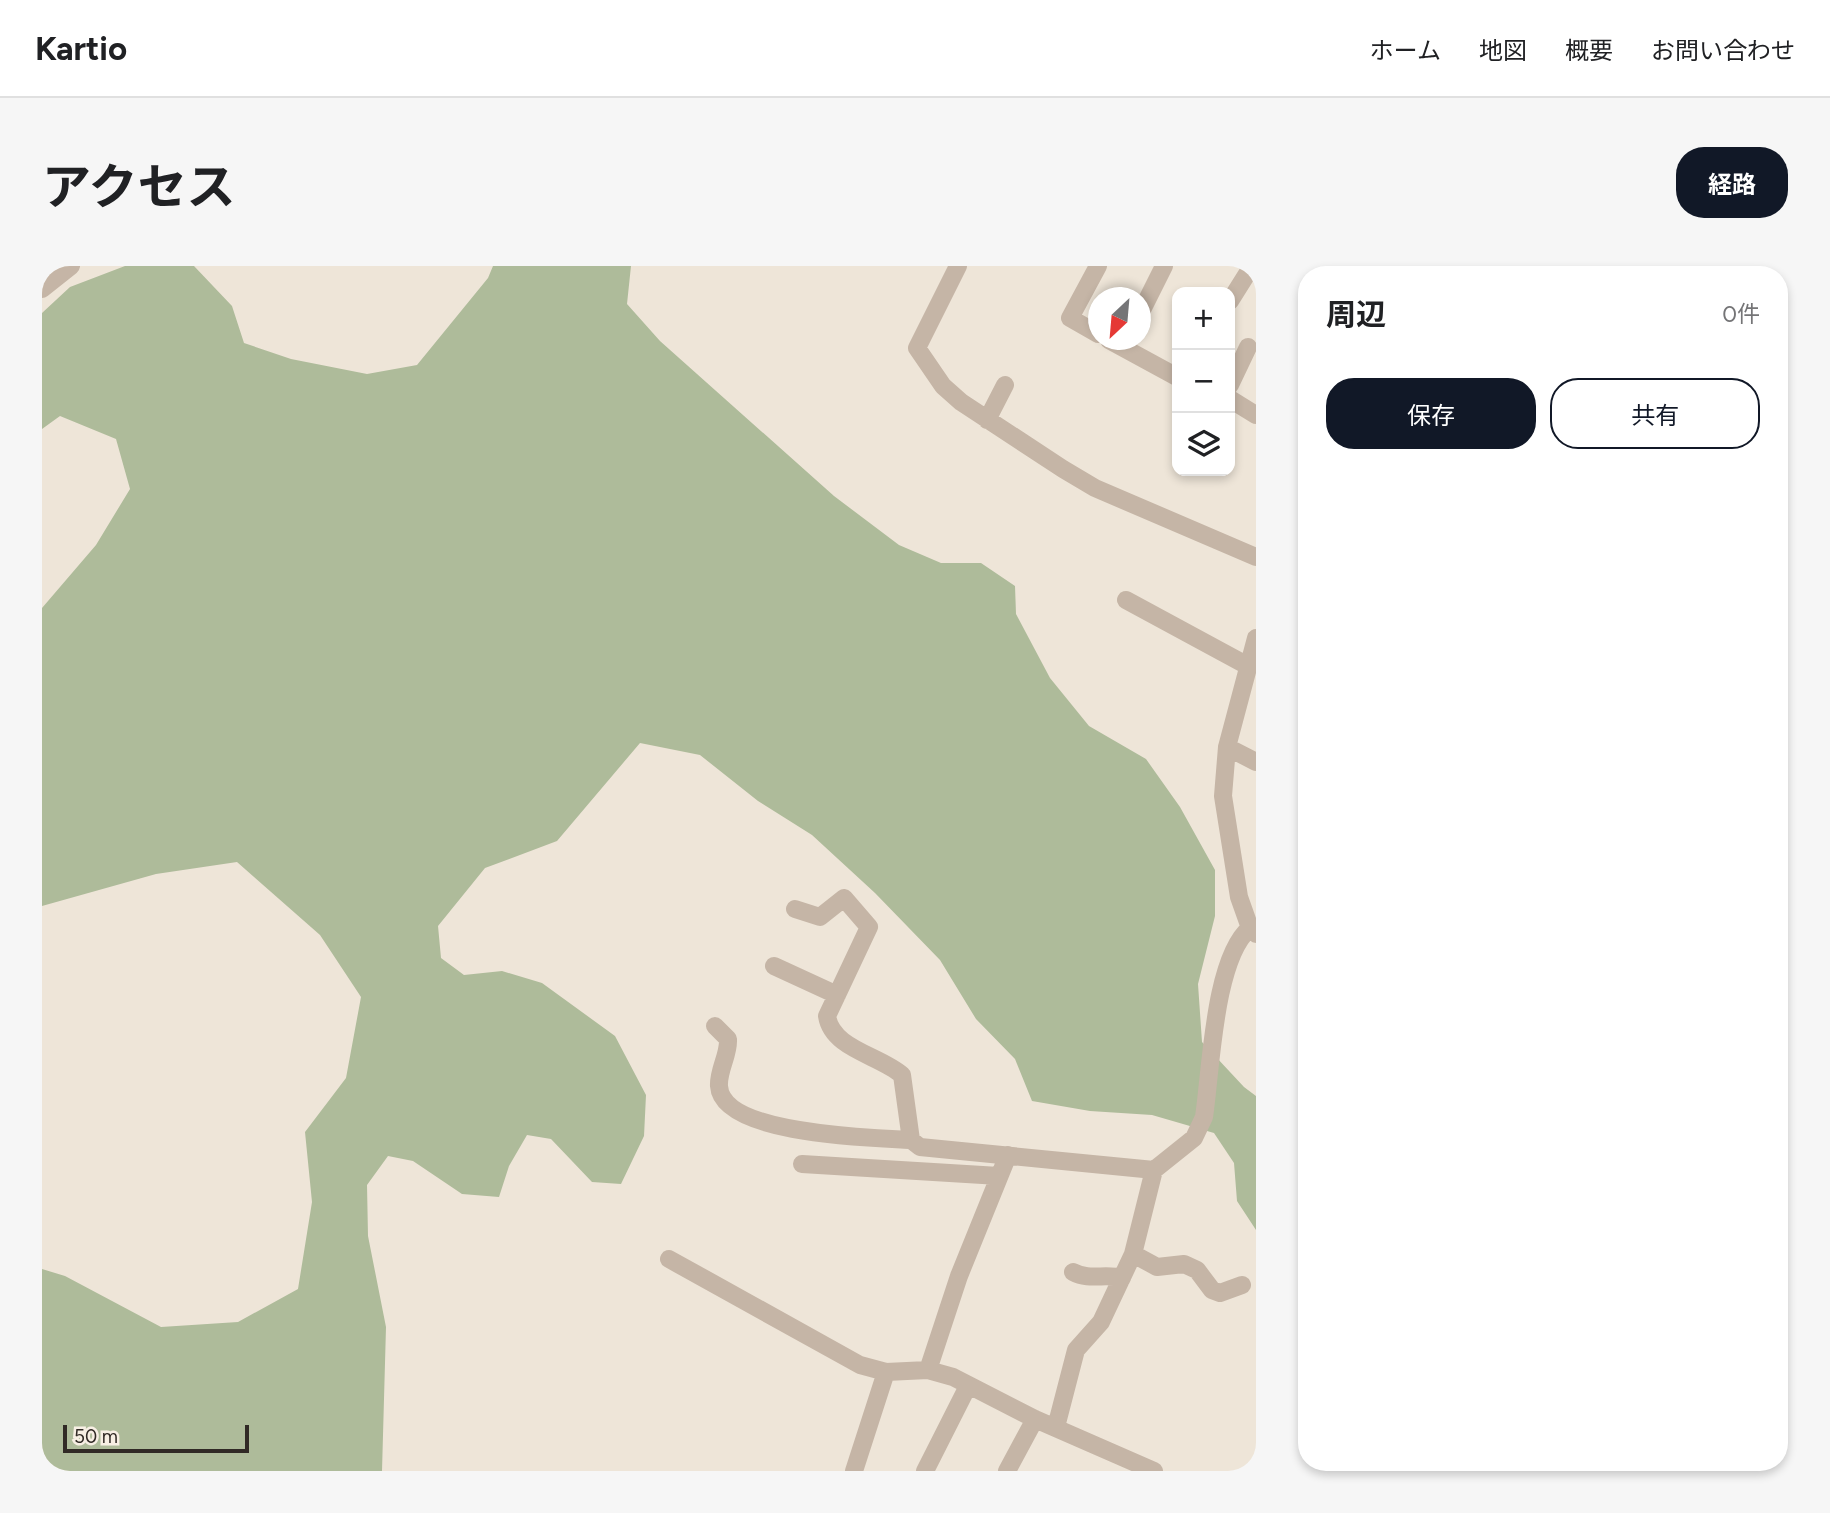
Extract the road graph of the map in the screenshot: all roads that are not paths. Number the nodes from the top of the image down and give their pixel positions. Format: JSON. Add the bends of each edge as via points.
{"nodes":[{"id":1,"x":71,"y":266,"type":"edge"},
{"id":2,"x":958,"y":266,"type":"edge"},
{"id":3,"x":1098,"y":266,"type":"edge"},
{"id":4,"x":1164,"y":266,"type":"edge"},
{"id":5,"x":1252,"y":266,"type":"edge"},
{"id":6,"x":42,"y":289,"type":"edge"},
{"id":7,"x":1151,"y":292,"type":"edge"},
{"id":8,"x":1235,"y":293,"type":"edge"},
{"id":9,"x":1088,"y":328,"type":"edge"},
{"id":10,"x":1248,"y":347,"type":"dead end"},
{"id":11,"x":1134,"y":350,"type":"edge"},
{"id":12,"x":1235,"y":369,"type":"edge"},
{"id":13,"x":1172,"y":374,"type":"edge"},
{"id":14,"x":1005,"y":385,"type":"dead end"},
{"id":15,"x":1235,"y":402,"type":"edge"},
{"id":16,"x":1256,"y":415,"type":"edge"},
{"id":17,"x":987,"y":420,"type":"junction"},
{"id":18,"x":1256,"y":557,"type":"edge"},
{"id":19,"x":1126,"y":600,"type":"dead end"},
{"id":20,"x":1256,"y":638,"type":"edge"},
{"id":21,"x":1248,"y":666,"type":"junction"},
{"id":22,"x":1227,"y":747,"type":"junction"},
{"id":23,"x":1256,"y":762,"type":"edge"},
{"id":24,"x":795,"y":909,"type":"dead end"},
{"id":25,"x":1253,"y":931,"type":"edge"},
{"id":26,"x":774,"y":966,"type":"dead end"},
{"id":27,"x":837,"y":995,"type":"junction"},
{"id":28,"x":715,"y":1026,"type":"dead end"},
{"id":29,"x":911,"y":1140,"type":"junction"},
{"id":30,"x":1008,"y":1155,"type":"junction"},
{"id":31,"x":802,"y":1164,"type":"dead end"},
{"id":32,"x":1154,"y":1170,"type":"junction"},
{"id":33,"x":999,"y":1176,"type":"junction"},
{"id":34,"x":1133,"y":1254,"type":"junction"},
{"id":35,"x":669,"y":1259,"type":"dead end"},
{"id":36,"x":1073,"y":1272,"type":"dead end"},
{"id":37,"x":1122,"y":1278,"type":"junction"},
{"id":38,"x":1242,"y":1285,"type":"dead end"},
{"id":39,"x":928,"y":1370,"type":"junction"},
{"id":40,"x":886,"y":1373,"type":"junction"},
{"id":41,"x":968,"y":1386,"type":"junction"},
{"id":42,"x":1035,"y":1419,"type":"junction"},
{"id":43,"x":1055,"y":1427,"type":"junction"},
{"id":44,"x":854,"y":1471,"type":"edge"},
{"id":45,"x":925,"y":1471,"type":"edge"},
{"id":46,"x":1007,"y":1471,"type":"edge"},
{"id":47,"x":1152,"y":1471,"type":"edge"}],
"edges":[{"from":1,"to":6,"type":"street"},
{"from":2,"to":17,"type":"street","via":[[917,348],[943,386]]},
{"from":3,"to":9,"type":"street","via":[[1070,318]]},
{"from":4,"to":7,"type":"street"},
{"from":5,"to":8,"type":"street"},
{"from":10,"to":12,"type":"street"},
{"from":11,"to":13,"type":"street"},
{"from":14,"to":17,"type":"street"},
{"from":15,"to":16,"type":"street"},
{"from":17,"to":18,"type":"street","via":[[1095,488]]},
{"from":19,"to":21,"type":"street"},
{"from":20,"to":21,"type":"street"},
{"from":21,"to":22,"type":"street"},
{"from":22,"to":23,"type":"street"},
{"from":22,"to":25,"type":"street","via":[[1223,796],[1238,897]]},
{"from":24,"to":27,"type":"street","via":[[820,917],[844,898],[869,927]]},
{"from":25,"to":32,"type":"street","via":[[1239,937],[1225,966],[1204,1117],[1194,1138]]},
{"from":26,"to":27,"type":"street"},
{"from":27,"to":29,"type":"street","via":[[827,1016],[829,1029],[838,1039],[888,1063],[902,1075]]},
{"from":28,"to":29,"type":"street","via":[[728,1039],[729,1052],[719,1085],[723,1097],[737,1110],[787,1128]]},
{"from":29,"to":30,"type":"street","via":[[920,1147]]},
{"from":30,"to":32,"type":"street"},
{"from":30,"to":33,"type":"street"},
{"from":31,"to":33,"type":"street"},
{"from":32,"to":34,"type":"street"},
{"from":33,"to":39,"type":"street","via":[[958,1276]]},
{"from":34,"to":37,"type":"street"},
{"from":34,"to":38,"type":"street","via":[[1157,1267],[1184,1264],[1220,1293]]},
{"from":35,"to":40,"type":"street","via":[[860,1365]]},
{"from":36,"to":37,"type":"street","via":[[1085,1278]]},
{"from":37,"to":43,"type":"street","via":[[1101,1322],[1076,1350]]},
{"from":39,"to":40,"type":"street"},
{"from":39,"to":41,"type":"street"},
{"from":40,"to":44,"type":"street"},
{"from":41,"to":42,"type":"street"},
{"from":41,"to":45,"type":"street"},
{"from":42,"to":43,"type":"street"},
{"from":42,"to":46,"type":"street"},
{"from":43,"to":47,"type":"street"}]}
